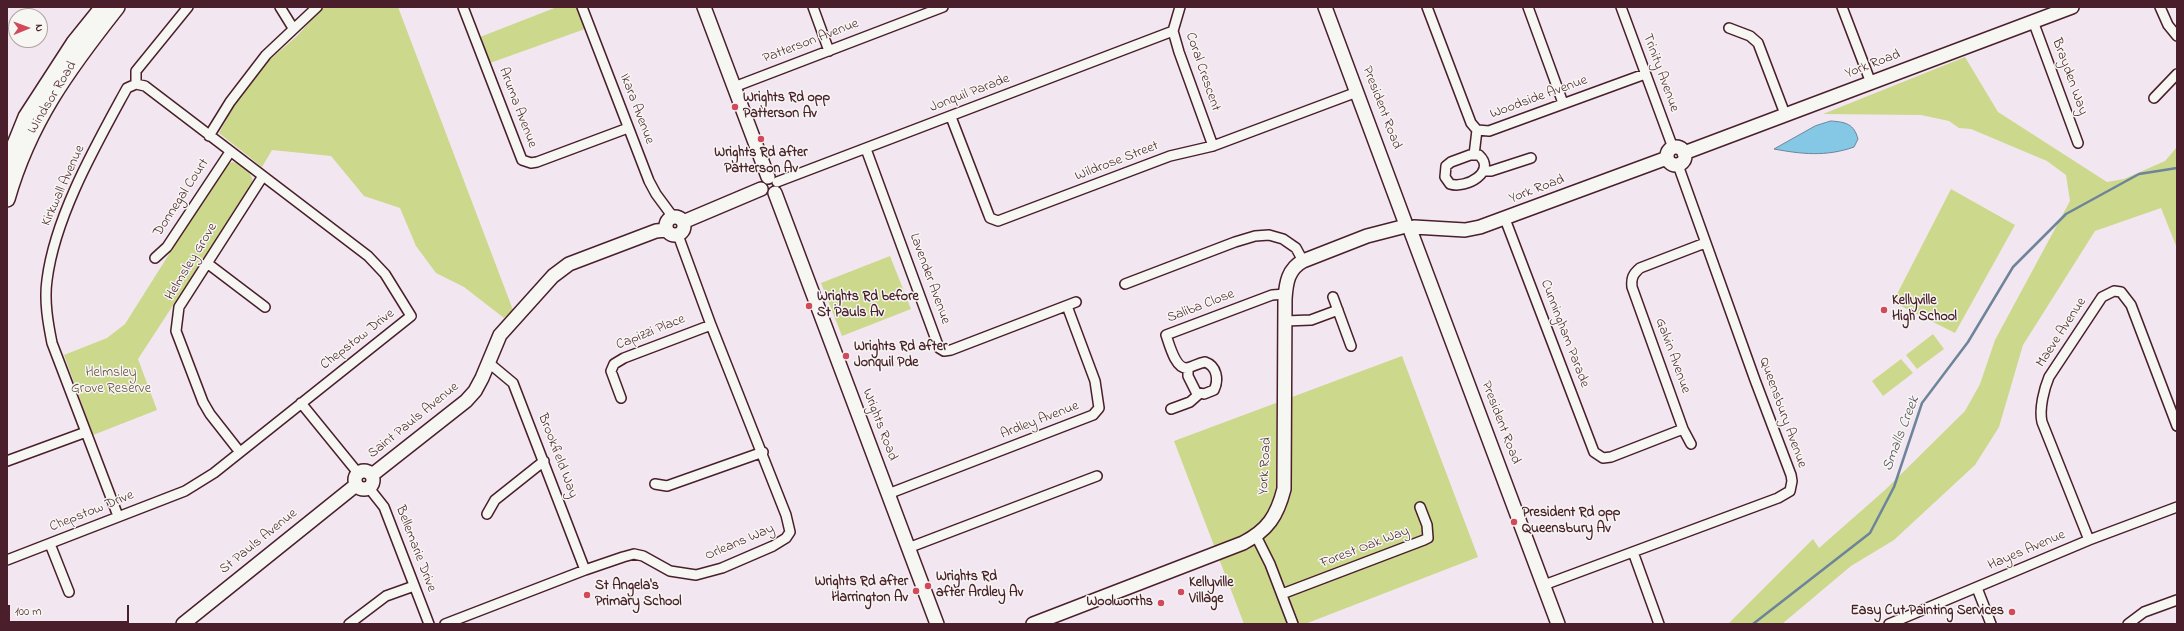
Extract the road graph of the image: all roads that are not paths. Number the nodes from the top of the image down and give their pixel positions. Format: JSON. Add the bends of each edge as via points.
{"nodes":[{"id":1,"x":103,"y":7,"type":"edge"},
{"id":2,"x":117,"y":7,"type":"edge"},
{"id":3,"x":188,"y":7,"type":"edge"},
{"id":4,"x":280,"y":7,"type":"edge"},
{"id":5,"x":317,"y":7,"type":"edge"},
{"id":6,"x":463,"y":7,"type":"edge"},
{"id":7,"x":582,"y":7,"type":"edge"},
{"id":8,"x":704,"y":7,"type":"edge"},
{"id":9,"x":813,"y":7,"type":"edge"},
{"id":10,"x":943,"y":7,"type":"edge"},
{"id":11,"x":1180,"y":7,"type":"edge"},
{"id":12,"x":1325,"y":7,"type":"edge"},
{"id":13,"x":1426,"y":7,"type":"edge"},
{"id":14,"x":1528,"y":7,"type":"edge"},
{"id":15,"x":1621,"y":7,"type":"edge"},
{"id":16,"x":1842,"y":7,"type":"edge"},
{"id":17,"x":2072,"y":7,"type":"edge"},
{"id":18,"x":2160,"y":7,"type":"edge"},
{"id":19,"x":2033,"y":21,"type":"junction"},
{"id":20,"x":294,"y":28,"type":"junction"},
{"id":21,"x":1729,"y":28,"type":"dead end"},
{"id":22,"x":1173,"y":31,"type":"junction"},
{"id":23,"x":2177,"y":36,"type":"edge"},
{"id":24,"x":830,"y":51,"type":"junction"},
{"id":25,"x":1645,"y":74,"type":"junction"},
{"id":26,"x":2177,"y":74,"type":"edge"},
{"id":27,"x":1871,"y":83,"type":"junction"},
{"id":28,"x":136,"y":84,"type":"junction"},
{"id":29,"x":734,"y":87,"type":"junction"},
{"id":30,"x":1358,"y":92,"type":"junction"},
{"id":31,"x":2154,"y":98,"type":"dead end"},
{"id":32,"x":1563,"y":103,"type":"junction"},
{"id":33,"x":1785,"y":114,"type":"junction"},
{"id":34,"x":951,"y":117,"type":"junction"},
{"id":35,"x":628,"y":128,"type":"junction"},
{"id":36,"x":1480,"y":130,"type":"junction"},
{"id":37,"x":209,"y":136,"type":"junction"},
{"id":38,"x":2078,"y":143,"type":"dead end"},
{"id":39,"x":1213,"y":146,"type":"junction"},
{"id":40,"x":866,"y":149,"type":"junction"},
{"id":41,"x":230,"y":152,"type":"junction"},
{"id":42,"x":1476,"y":155,"type":"junction"},
{"id":43,"x":1675,"y":156,"type":"junction"},
{"id":44,"x":1531,"y":158,"type":"dead end"},
{"id":45,"x":7,"y":164,"type":"edge"},
{"id":46,"x":1484,"y":170,"type":"junction"},
{"id":47,"x":263,"y":176,"type":"junction"},
{"id":48,"x":773,"y":184,"type":"junction"},
{"id":49,"x":7,"y":199,"type":"edge"},
{"id":50,"x":678,"y":219,"type":"junction"},
{"id":51,"x":1505,"y":219,"type":"junction"},
{"id":52,"x":1408,"y":227,"type":"junction"},
{"id":53,"x":672,"y":233,"type":"junction"},
{"id":54,"x":1705,"y":243,"type":"junction"},
{"id":55,"x":155,"y":258,"type":"dead end"},
{"id":56,"x":1303,"y":261,"type":"junction"},
{"id":57,"x":207,"y":263,"type":"junction"},
{"id":58,"x":1125,"y":284,"type":"dead end"},
{"id":59,"x":1286,"y":294,"type":"junction"},
{"id":60,"x":1333,"y":297,"type":"dead end"},
{"id":61,"x":1076,"y":302,"type":"dead end"},
{"id":62,"x":1067,"y":306,"type":"junction"},
{"id":63,"x":265,"y":307,"type":"dead end"},
{"id":64,"x":1338,"y":310,"type":"junction"},
{"id":65,"x":1285,"y":321,"type":"junction"},
{"id":66,"x":711,"y":325,"type":"junction"},
{"id":67,"x":1351,"y":346,"type":"dead end"},
{"id":68,"x":489,"y":363,"type":"junction"},
{"id":69,"x":1188,"y":368,"type":"junction"},
{"id":70,"x":1199,"y":394,"type":"junction"},
{"id":71,"x":621,"y":398,"type":"dead end"},
{"id":72,"x":301,"y":403,"type":"junction"},
{"id":73,"x":1171,"y":409,"type":"dead end"},
{"id":74,"x":2177,"y":426,"type":"edge"},
{"id":75,"x":1683,"y":429,"type":"junction"},
{"id":76,"x":86,"y":432,"type":"junction"},
{"id":77,"x":1692,"y":444,"type":"dead end"},
{"id":78,"x":240,"y":451,"type":"junction"},
{"id":79,"x":763,"y":452,"type":"junction"},
{"id":80,"x":7,"y":461,"type":"edge"},
{"id":81,"x":544,"y":462,"type":"junction"},
{"id":82,"x":372,"y":475,"type":"junction"},
{"id":83,"x":1097,"y":476,"type":"dead end"},
{"id":84,"x":357,"y":479,"type":"junction"},
{"id":85,"x":655,"y":484,"type":"dead end"},
{"id":86,"x":369,"y":488,"type":"junction"},
{"id":87,"x":888,"y":494,"type":"junction"},
{"id":88,"x":1420,"y":507,"type":"dead end"},
{"id":89,"x":2177,"y":507,"type":"edge"},
{"id":90,"x":487,"y":514,"type":"dead end"},
{"id":91,"x":118,"y":516,"type":"junction"},
{"id":92,"x":1256,"y":536,"type":"junction"},
{"id":93,"x":2089,"y":540,"type":"junction"},
{"id":94,"x":50,"y":544,"type":"junction"},
{"id":95,"x":908,"y":548,"type":"junction"},
{"id":96,"x":1633,"y":552,"type":"junction"},
{"id":97,"x":7,"y":560,"type":"edge"},
{"id":98,"x":585,"y":570,"type":"junction"},
{"id":99,"x":1544,"y":585,"type":"junction"},
{"id":100,"x":414,"y":586,"type":"junction"},
{"id":101,"x":1977,"y":588,"type":"junction"},
{"id":102,"x":69,"y":592,"type":"dead end"},
{"id":103,"x":1282,"y":594,"type":"junction"},
{"id":104,"x":2177,"y":600,"type":"edge"},
{"id":105,"x":183,"y":624,"type":"edge"},
{"id":106,"x":349,"y":624,"type":"edge"},
{"id":107,"x":429,"y":624,"type":"edge"},
{"id":108,"x":445,"y":624,"type":"edge"},
{"id":109,"x":937,"y":624,"type":"edge"},
{"id":110,"x":1033,"y":624,"type":"edge"},
{"id":111,"x":1293,"y":624,"type":"edge"},
{"id":112,"x":1558,"y":624,"type":"edge"},
{"id":113,"x":1659,"y":624,"type":"edge"},
{"id":114,"x":1889,"y":624,"type":"edge"},
{"id":115,"x":1990,"y":624,"type":"edge"},
{"id":116,"x":2128,"y":624,"type":"edge"}],
"edges":[{"from":1,"to":45,"type":"main road","name":"Windsor Road","via":[[74,43],[26,117]]},
{"from":2,"to":49,"type":"main road","name":"Windsor Road","via":[[75,61],[37,121]]},
{"from":3,"to":28,"type":"street","via":[[136,71]]},
{"from":4,"to":20,"type":"street"},
{"from":5,"to":20,"type":"street"},
{"from":6,"to":35,"type":"street","name":"Aruma Avenue","via":[[522,160],[537,162]]},
{"from":7,"to":35,"type":"street","name":"Ikara Avenue"},
{"from":8,"to":29,"type":"street","name":"Wrights Road"},
{"from":9,"to":24,"type":"street"},
{"from":10,"to":24,"type":"street","name":"Patterson Avenue"},
{"from":11,"to":22,"type":"street","name":"Coral Crescent"},
{"from":12,"to":30,"type":"street","name":"President Road"},
{"from":13,"to":36,"type":"street","name":"Woodside Avenue","via":[[1471,123]]},
{"from":14,"to":32,"type":"street"},
{"from":15,"to":25,"type":"street","name":"Trinity Avenue"},
{"from":16,"to":27,"type":"street"},
{"from":17,"to":19,"type":"street","name":"York Road"},
{"from":18,"to":23,"type":"street","via":[[2168,25]]},
{"from":19,"to":27,"type":"street","name":"York Road"},
{"from":19,"to":38,"type":"street","name":"Brayden Way"},
{"from":20,"to":37,"type":"street","via":[[257,67],[230,102]]},
{"from":21,"to":33,"type":"street","via":[[1750,36],[1758,43]]},
{"from":22,"to":34,"type":"street","name":"Jonquil Parade"},
{"from":22,"to":39,"type":"street","name":"Coral Crescent"},
{"from":24,"to":29,"type":"street","name":"Patterson Avenue"},
{"from":25,"to":32,"type":"street","name":"Woodside Avenue"},
{"from":25,"to":43,"type":"street","name":"Trinity Avenue"},
{"from":26,"to":31,"type":"street"},
{"from":27,"to":33,"type":"street","name":"York Road"},
{"from":28,"to":37,"type":"street","name":"Chepstow Drive","via":[[145,86]]},
{"from":28,"to":76,"type":"street","name":"Kirkwall Avenue","via":[[127,88],[72,197],[58,230],[47,281],[47,315],[52,343]]},
{"from":29,"to":48,"type":"street","name":"Wrights Road"},
{"from":30,"to":39,"type":"street","name":"Wildrose Street"},
{"from":30,"to":52,"type":"street","name":"President Road"},
{"from":32,"to":36,"type":"street","name":"Woodside Avenue","via":[[1489,131]]},
{"from":33,"to":43,"type":"street","name":"York Road"},
{"from":34,"to":39,"type":"street","name":"Wildrose Street","via":[[990,218],[998,221],[1170,156]]},
{"from":34,"to":40,"type":"street","name":"Jonquil Parade"},
{"from":35,"to":50,"type":"street","name":"Ikara Avenue","via":[[656,194]]},
{"from":36,"to":42,"type":"street"},
{"from":37,"to":41,"type":"street","name":"Chepstow Drive"},
{"from":40,"to":48,"type":"street","name":"Jonquil Parade"},
{"from":40,"to":62,"type":"street","name":"Lavender Avenue","via":[[939,348],[944,351],[951,350]]},
{"from":41,"to":47,"type":"street","name":"Chepstow Drive"},
{"from":41,"to":55,"type":"street","name":"Donnegal Court","via":[[167,247]]},
{"from":42,"to":46,"type":"street","via":[[1484,163]]},
{"from":42,"to":46,"type":"street","via":[[1451,162],[1446,166],[1444,172],[1448,182],[1458,185],[1479,177]]},
{"from":43,"to":51,"type":"street","name":"York Road"},
{"from":43,"to":54,"type":"street","name":"Queensbury Avenue"},
{"from":44,"to":46,"type":"street","via":[[1491,171]]},
{"from":47,"to":57,"type":"street","name":"Helmsley Grove"},
{"from":47,"to":72,"type":"street","name":"Chepstow Drive","via":[[368,256],[385,274],[411,316]]},
{"from":48,"to":50,"type":"street","via":[[762,182],[761,190]]},
{"from":48,"to":87,"type":"street","name":"Wrights Road"},
{"from":50,"to":53,"type":"street","via":[[683,229]]},
{"from":51,"to":52,"type":"street","name":"York Road","via":[[1465,230]]},
{"from":51,"to":75,"type":"street","name":"Cunningham Parade","via":[[1591,446],[1599,460]]},
{"from":52,"to":56,"type":"street","name":"York Road","via":[[1367,236]]},
{"from":52,"to":99,"type":"street","name":"President Road"},
{"from":53,"to":66,"type":"street","name":"Orleans Way"},
{"from":53,"to":68,"type":"street","name":"Saint Pauls Avenue","via":[[656,231],[569,264],[553,276],[500,335]]},
{"from":54,"to":75,"type":"street","name":"Galvin Avenue","via":[[1640,268],[1629,275]]},
{"from":54,"to":96,"type":"street","name":"Queensbury Avenue","via":[[1787,462],[1792,486],[1790,492],[1778,498]]},
{"from":56,"to":58,"type":"street","via":[[1296,248],[1283,239],[1269,235],[1255,236]]},
{"from":56,"to":59,"type":"street","name":"York Road","via":[[1296,264],[1289,274]]},
{"from":57,"to":63,"type":"street"},
{"from":57,"to":78,"type":"street","name":"Helmsley Grove","via":[[179,307],[176,331],[203,402]]},
{"from":59,"to":65,"type":"street","name":"York Road"},
{"from":59,"to":69,"type":"street","name":"Saliba Close","via":[[1272,295],[1166,335],[1178,362],[1182,367]]},
{"from":60,"to":64,"type":"street"},
{"from":61,"to":62,"type":"street","name":"Lavender Avenue"},
{"from":62,"to":87,"type":"street","name":"Ardley Avenue","via":[[1098,393],[1099,408],[1093,415]]},
{"from":64,"to":65,"type":"street","via":[[1311,320]]},
{"from":64,"to":67,"type":"street"},
{"from":65,"to":92,"type":"street","name":"York Road","via":[[1284,489],[1279,509]]},
{"from":66,"to":71,"type":"street","name":"Capizzi Place","via":[[614,364],[611,371]]},
{"from":66,"to":79,"type":"street","name":"Orleans Way"},
{"from":68,"to":81,"type":"street","name":"Brookfield Way","via":[[513,383]]},
{"from":68,"to":82,"type":"street","name":"Saint Pauls Avenue","via":[[475,392],[466,401]]},
{"from":69,"to":70,"type":"street","via":[[1194,390]]},
{"from":69,"to":70,"type":"street","via":[[1205,362],[1214,369],[1217,385],[1214,390]]},
{"from":70,"to":73,"type":"street","via":[[1190,402]]},
{"from":72,"to":78,"type":"street","name":"Chepstow Drive"},
{"from":72,"to":84,"type":"street"},
{"from":74,"to":93,"type":"street","name":"Maeve Avenue","via":[[2131,305],[2121,292],[2110,292],[2102,297],[2049,377],[2045,386],[2041,415]]},
{"from":75,"to":77,"type":"street","name":"Galvin Avenue"},
{"from":76,"to":80,"type":"street"},
{"from":76,"to":91,"type":"street","name":"Kirkwall Avenue"},
{"from":78,"to":91,"type":"street","name":"Chepstow Drive","via":[[214,473],[185,491]]},
{"from":79,"to":85,"type":"street","via":[[667,486]]},
{"from":79,"to":98,"type":"street","name":"Orleans Way","via":[[786,515],[790,532],[786,538],[722,568],[696,576],[670,571],[643,556],[634,554]]},
{"from":81,"to":90,"type":"street","via":[[495,500]]},
{"from":81,"to":98,"type":"street","name":"Brookfield Way"},
{"from":82,"to":84,"type":"street","via":[[363,471]]},
{"from":82,"to":86,"type":"street","via":[[374,480]]},
{"from":83,"to":95,"type":"street"},
{"from":84,"to":86,"type":"street","via":[[361,489]]},
{"from":84,"to":105,"type":"street","name":"St Pauls Avenue"},
{"from":86,"to":100,"type":"street","name":"Bellemarie Drive","via":[[384,507]]},
{"from":87,"to":95,"type":"street","name":"Wrights Road"},
{"from":88,"to":103,"type":"street","name":"Forest Oak Way","via":[[1428,538]]},
{"from":89,"to":93,"type":"street","name":"Hayes Avenue"},
{"from":91,"to":94,"type":"street","name":"Chepstow Drive"},
{"from":92,"to":103,"type":"street"},
{"from":92,"to":110,"type":"street","name":"York Road"},
{"from":93,"to":101,"type":"street","name":"Hayes Avenue"},
{"from":94,"to":97,"type":"street","name":"Chepstow Drive"},
{"from":94,"to":102,"type":"street"},
{"from":95,"to":109,"type":"street","name":"Wrights Road"},
{"from":96,"to":99,"type":"street","name":"Queensbury Avenue"},
{"from":96,"to":113,"type":"street"},
{"from":98,"to":108,"type":"street","name":"Orleans Way"},
{"from":99,"to":112,"type":"street","name":"President Road"},
{"from":100,"to":106,"type":"street","via":[[386,596]]},
{"from":100,"to":107,"type":"street","name":"Bellemarie Drive"},
{"from":101,"to":114,"type":"street","name":"Hayes Avenue"},
{"from":101,"to":115,"type":"street"},
{"from":103,"to":111,"type":"street"},
{"from":104,"to":116,"type":"street","via":[[2144,612]]}]}
